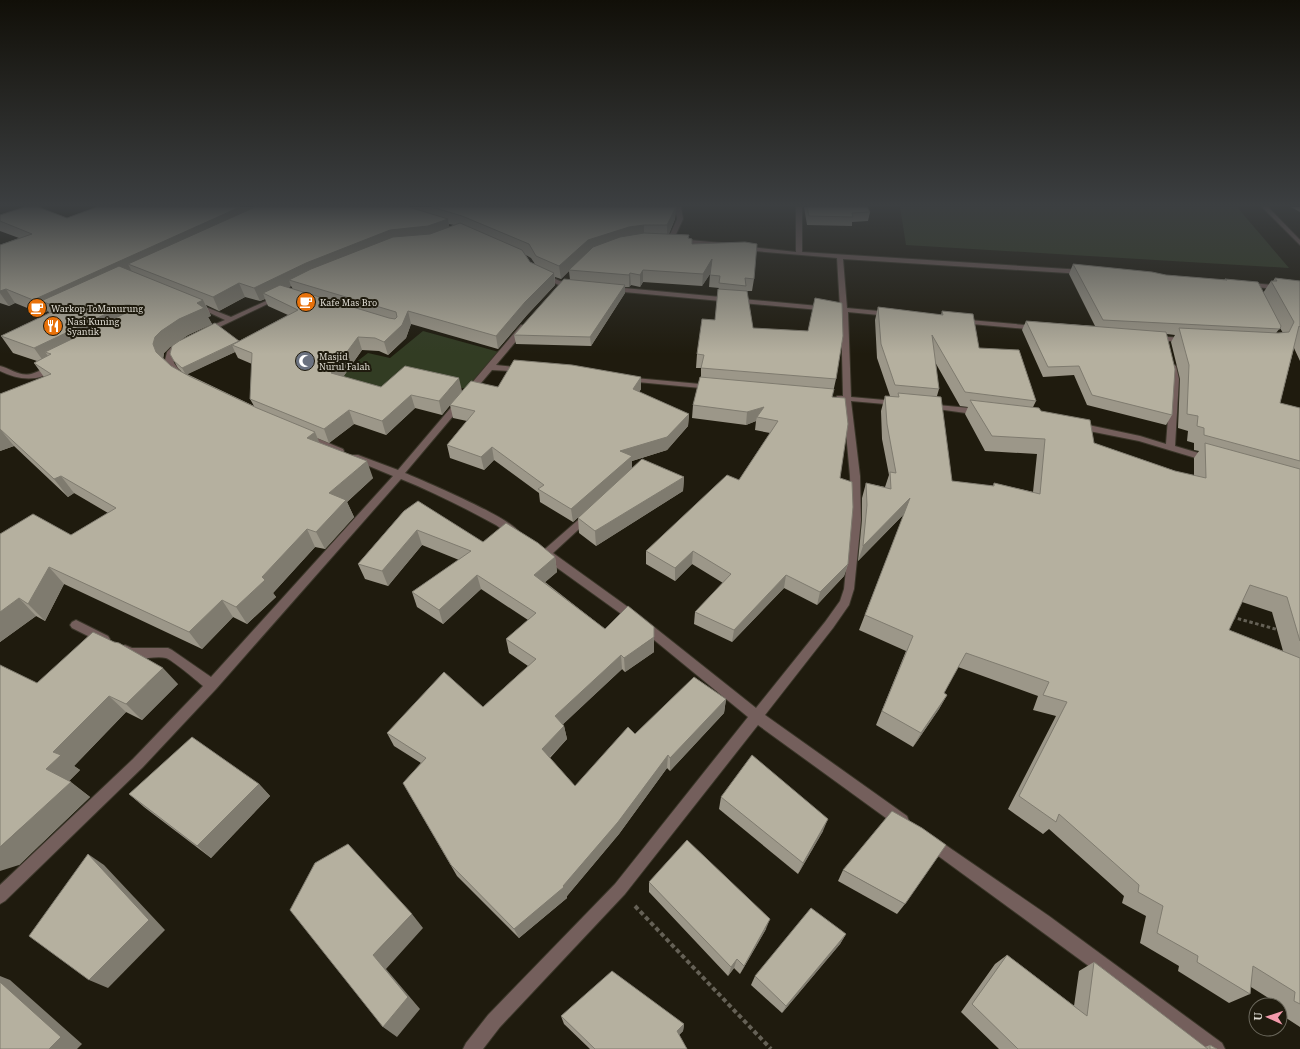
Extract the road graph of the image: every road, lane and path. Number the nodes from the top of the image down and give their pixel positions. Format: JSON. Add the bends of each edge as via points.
{"nodes":[{"id":1,"x":840,"y":256,"type":"joint"},
{"id":2,"x":534,"y":272,"type":"edge"},
{"id":3,"x":1089,"y":272,"type":"edge"},
{"id":4,"x":568,"y":278,"type":"edge"},
{"id":5,"x":577,"y":285,"type":"edge"},
{"id":6,"x":560,"y":287,"type":"junction"},
{"id":7,"x":607,"y":288,"type":"edge"},
{"id":8,"x":1300,"y":290,"type":"edge"},
{"id":9,"x":285,"y":294,"type":"edge"},
{"id":10,"x":1259,"y":298,"type":"edge"},
{"id":11,"x":186,"y":301,"type":"edge"},
{"id":12,"x":844,"y":310,"type":"junction"},
{"id":13,"x":900,"y":315,"type":"edge"},
{"id":14,"x":231,"y":320,"type":"junction"},
{"id":15,"x":955,"y":320,"type":"edge"},
{"id":16,"x":527,"y":323,"type":"edge"},
{"id":17,"x":1042,"y":329,"type":"edge"},
{"id":18,"x":198,"y":335,"type":"edge"},
{"id":19,"x":1143,"y":337,"type":"edge"},
{"id":20,"x":1196,"y":340,"type":"edge"},
{"id":21,"x":184,"y":341,"type":"edge"},
{"id":22,"x":1170,"y":359,"type":"edge"},
{"id":23,"x":60,"y":364,"type":"edge"},
{"id":24,"x":490,"y":367,"type":"junction"},
{"id":25,"x":0,"y":368,"type":"edge"},
{"id":26,"x":529,"y":371,"type":"edge"},
{"id":27,"x":616,"y":378,"type":"edge"},
{"id":28,"x":186,"y":381,"type":"edge"},
{"id":29,"x":719,"y":387,"type":"edge"},
{"id":30,"x":832,"y":397,"type":"edge"},
{"id":31,"x":847,"y":399,"type":"junction"},
{"id":32,"x":907,"y":404,"type":"edge"},
{"id":33,"x":922,"y":406,"type":"edge"},
{"id":34,"x":989,"y":413,"type":"edge"},
{"id":35,"x":1071,"y":424,"type":"edge"},
{"id":36,"x":298,"y":434,"type":"edge"},
{"id":37,"x":1170,"y":448,"type":"junction"},
{"id":38,"x":1216,"y":461,"type":"edge"},
{"id":39,"x":398,"y":476,"type":"junction"},
{"id":40,"x":597,"y":508,"type":"edge"},
{"id":41,"x":546,"y":554,"type":"junction"},
{"id":42,"x":1231,"y":617,"type":"edge"},
{"id":43,"x":76,"y":625,"type":"dead end"},
{"id":44,"x":1285,"y":631,"type":"dead end"},
{"id":45,"x":212,"y":685,"type":"junction"},
{"id":46,"x":756,"y":716,"type":"junction"},
{"id":47,"x":909,"y":826,"type":"edge"},
{"id":48,"x":922,"y":835,"type":"edge"},
{"id":49,"x":620,"y":889,"type":"junction"},
{"id":50,"x":0,"y":896,"type":"edge"},
{"id":51,"x":472,"y":1049,"type":"edge"},
{"id":52,"x":771,"y":1049,"type":"edge"},
{"id":53,"x":1216,"y":1049,"type":"edge"}],
"edges":[{"from":1,"to":3,"type":"street"},
{"from":1,"to":12,"type":"street"},
{"from":2,"to":6,"type":"street"},
{"from":4,"to":6,"type":"street"},
{"from":5,"to":6,"type":"street"},
{"from":7,"to":12,"type":"street"},
{"from":8,"to":10,"type":"street","via":[[1248,285]]},
{"from":9,"to":14,"type":"street"},
{"from":11,"to":14,"type":"street"},
{"from":12,"to":13,"type":"street"},
{"from":12,"to":31,"type":"street"},
{"from":14,"to":18,"type":"street"},
{"from":15,"to":17,"type":"street"},
{"from":16,"to":24,"type":"street"},
{"from":19,"to":20,"type":"street","via":[[1166,342]]},
{"from":21,"to":28,"type":"street","via":[[173,349],[168,361]]},
{"from":22,"to":37,"type":"street","via":[[1175,379]]},
{"from":23,"to":25,"type":"street","via":[[39,374],[25,377],[18,377]]},
{"from":24,"to":26,"type":"street"},
{"from":24,"to":39,"type":"street"},
{"from":27,"to":29,"type":"street"},
{"from":30,"to":31,"type":"street"},
{"from":31,"to":32,"type":"street"},
{"from":31,"to":46,"type":"street","via":[[855,476],[856,520],[850,589],[845,602],[829,625]]},
{"from":33,"to":34,"type":"street"},
{"from":35,"to":37,"type":"street"},
{"from":36,"to":39,"type":"street"},
{"from":37,"to":38,"type":"street"},
{"from":39,"to":41,"type":"street","via":[[432,488],[500,523]]},
{"from":39,"to":45,"type":"street"},
{"from":40,"to":41,"type":"street"},
{"from":41,"to":46,"type":"street","via":[[635,618]]},
{"from":42,"to":44,"type":"path"},
{"from":43,"to":45,"type":"street","via":[[130,653],[168,653]]},
{"from":45,"to":50,"type":"street","via":[[138,763]]},
{"from":46,"to":47,"type":"street"},
{"from":46,"to":49,"type":"street"},
{"from":48,"to":53,"type":"street"},
{"from":49,"to":51,"type":"street","via":[[494,1021]]},
{"from":49,"to":52,"type":"path"}]}
